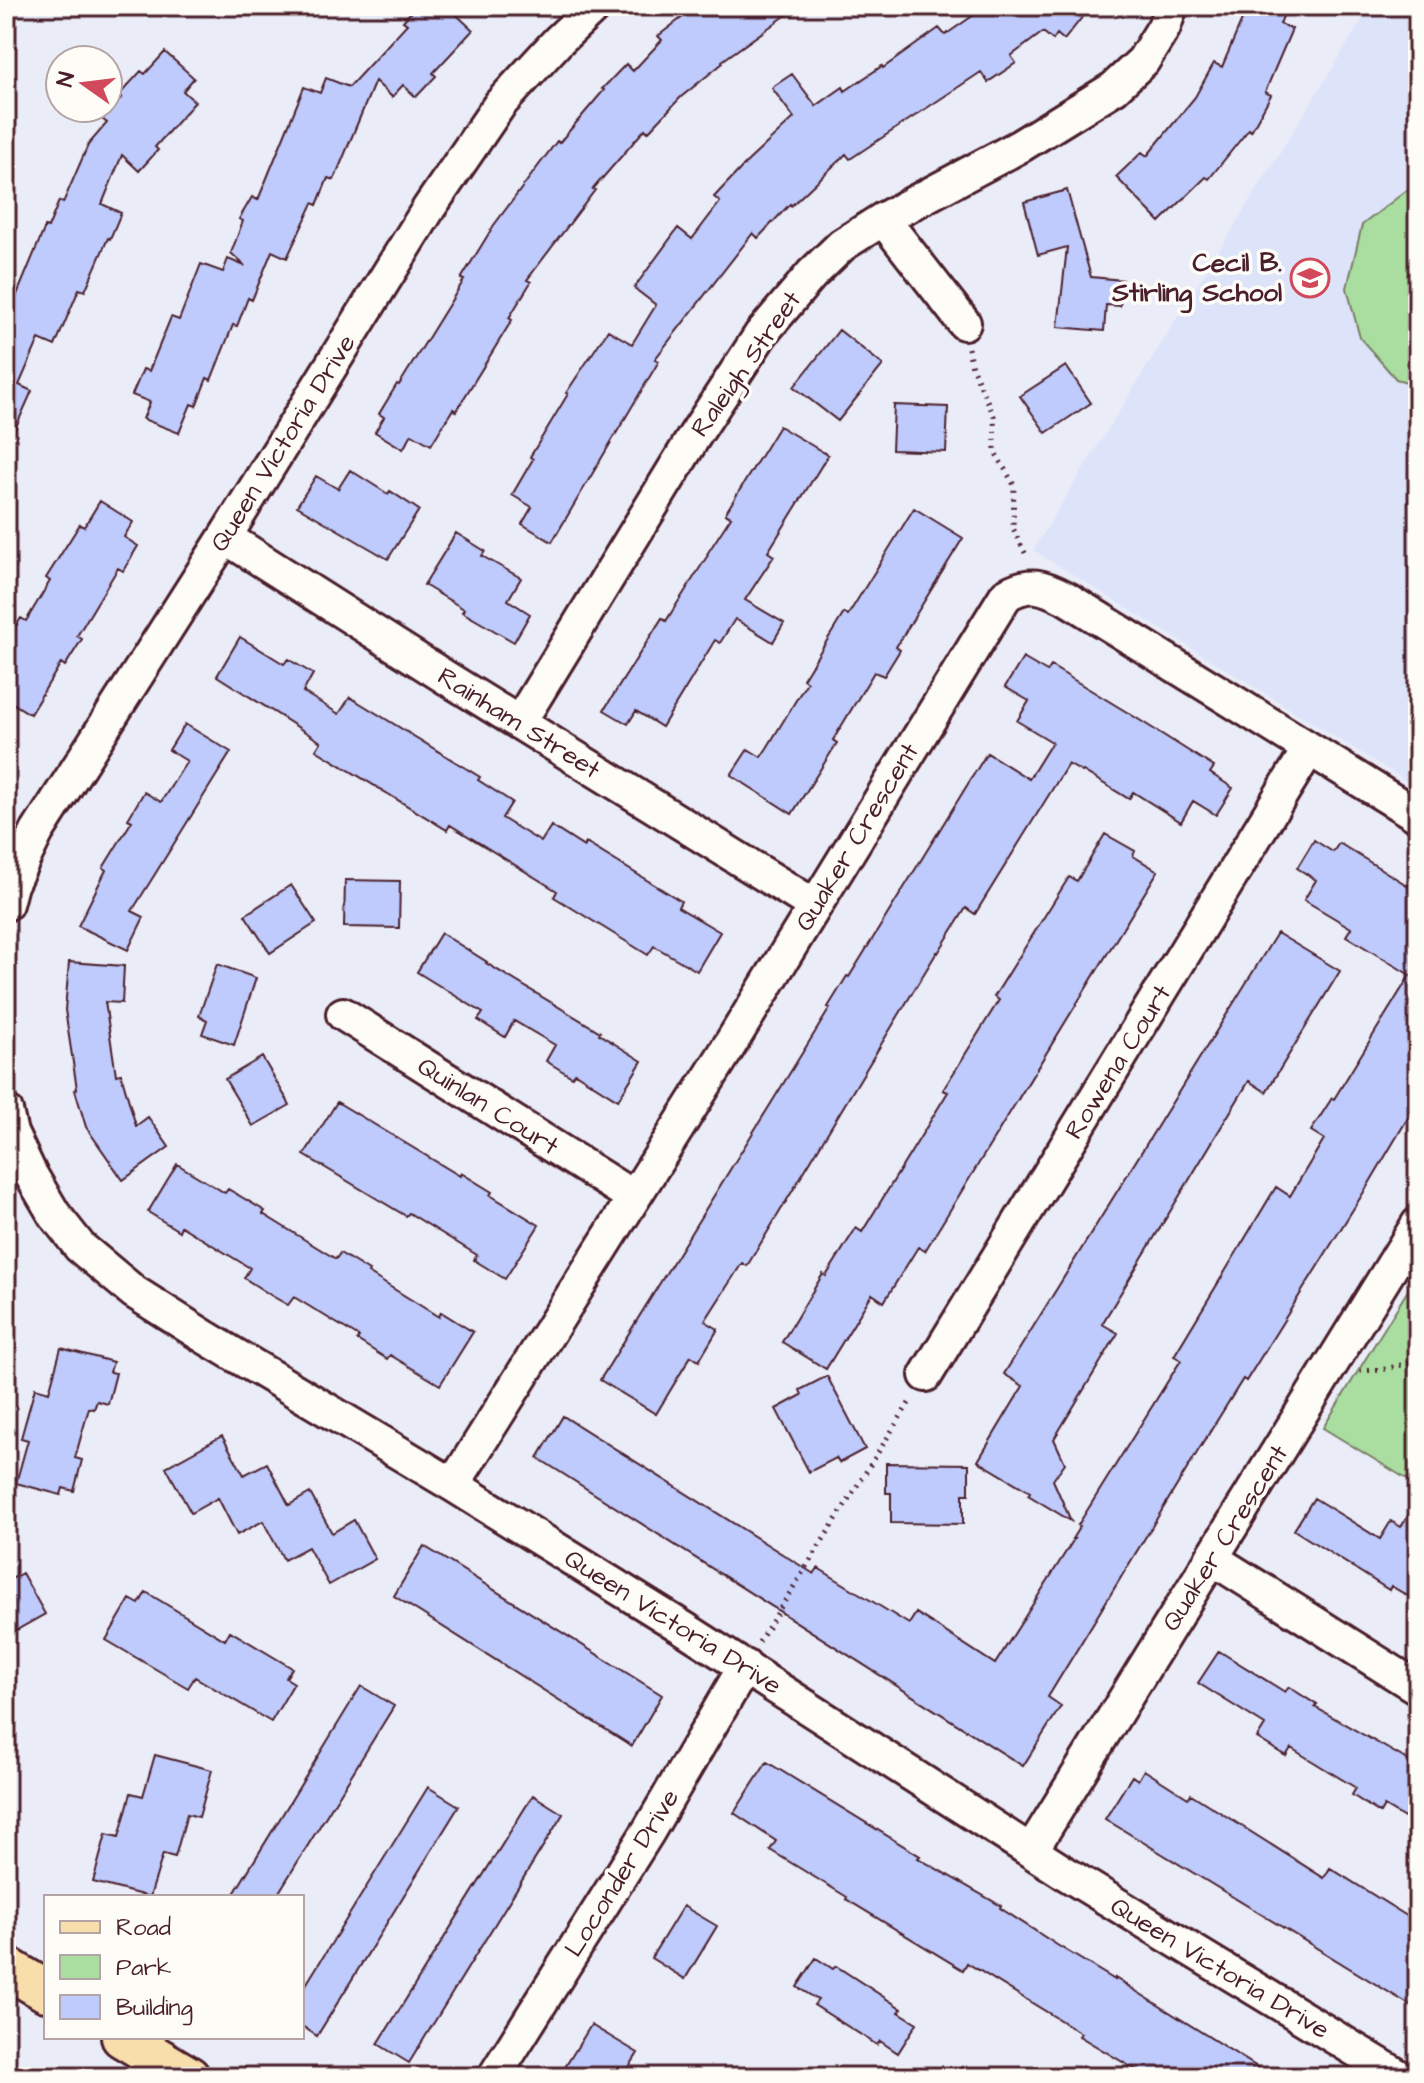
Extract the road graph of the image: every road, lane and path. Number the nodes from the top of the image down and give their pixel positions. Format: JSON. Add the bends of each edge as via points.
{"nodes":[{"id":1,"x":595,"y":6,"type":"edge"},
{"id":2,"x":1171,"y":6,"type":"edge"},
{"id":3,"x":883,"y":219,"type":"junction"},
{"id":4,"x":964,"y":323,"type":"joint"},
{"id":5,"x":225,"y":537,"type":"junction"},
{"id":6,"x":1033,"y":585,"type":"junction"},
{"id":7,"x":519,"y":723,"type":"junction"},
{"id":8,"x":1309,"y":749,"type":"junction"},
{"id":9,"x":1418,"y":816,"type":"edge"},
{"id":10,"x":6,"y":904,"type":"edge"},
{"id":11,"x":815,"y":906,"type":"junction"},
{"id":12,"x":343,"y":1014,"type":"dead end"},
{"id":13,"x":6,"y":1111,"type":"edge"},
{"id":14,"x":633,"y":1197,"type":"junction"},
{"id":15,"x":1418,"y":1224,"type":"edge"},
{"id":16,"x":1418,"y":1361,"type":"edge"},
{"id":17,"x":1327,"y":1373,"type":"junction"},
{"id":18,"x":926,"y":1375,"type":"joint"},
{"id":19,"x":453,"y":1485,"type":"junction"},
{"id":20,"x":1213,"y":1559,"type":"junction"},
{"id":21,"x":745,"y":1666,"type":"junction"},
{"id":22,"x":1418,"y":1688,"type":"edge"},
{"id":23,"x":1031,"y":1851,"type":"junction"},
{"id":24,"x":6,"y":1967,"type":"edge"},
{"id":25,"x":44,"y":1990,"type":"edge"},
{"id":26,"x":125,"y":2039,"type":"edge"},
{"id":27,"x":189,"y":2077,"type":"edge"},
{"id":28,"x":494,"y":2077,"type":"edge"},
{"id":29,"x":1400,"y":2077,"type":"edge"}],
"edges":[{"from":1,"to":5,"type":"street","name":"Queen Victoria Drive","via":[[500,104],[429,208]]},
{"from":2,"to":3,"type":"street","name":"Raleigh Street","via":[[1143,61],[1114,88],[1020,146]]},
{"from":3,"to":4,"type":"street"},
{"from":3,"to":7,"type":"street","name":"Raleigh Street","via":[[842,245],[761,334]]},
{"from":4,"to":6,"type":"path","via":[[972,367],[994,416],[995,452],[1014,485],[1013,528]]},
{"from":5,"to":7,"type":"street","name":"Rainham Street"},
{"from":5,"to":10,"type":"street","name":"Queen Victoria Drive","via":[[37,832]]},
{"from":6,"to":8,"type":"street","via":[[1066,598]]},
{"from":6,"to":11,"type":"street","name":"Quaker Crescent","via":[[1016,589],[998,606]]},
{"from":7,"to":11,"type":"street","name":"Rainham Street"},
{"from":8,"to":9,"type":"street"},
{"from":8,"to":18,"type":"street","name":"Rowena Court"},
{"from":11,"to":14,"type":"street","name":"Quaker Crescent"},
{"from":12,"to":14,"type":"street","name":"Quinlan Court"},
{"from":13,"to":19,"type":"street","name":"Queen Victoria Drive","via":[[11,1133],[54,1214],[80,1247],[116,1278]]},
{"from":14,"to":19,"type":"street","name":"Quaker Crescent"},
{"from":15,"to":17,"type":"street","name":"Quaker Crescent"},
{"from":16,"to":17,"type":"path","via":[[1381,1370]]},
{"from":17,"to":20,"type":"street","name":"Quaker Crescent"},
{"from":18,"to":21,"type":"path"},
{"from":19,"to":21,"type":"street","name":"Queen Victoria Drive"},
{"from":20,"to":22,"type":"street"},
{"from":20,"to":23,"type":"street","name":"Quaker Crescent"},
{"from":21,"to":23,"type":"street","name":"Queen Victoria Drive"},
{"from":21,"to":28,"type":"street","name":"Loconder Drive"},
{"from":23,"to":29,"type":"street","name":"Queen Victoria Drive"},
{"from":24,"to":25,"type":"main road"},
{"from":26,"to":27,"type":"main road"}]}
